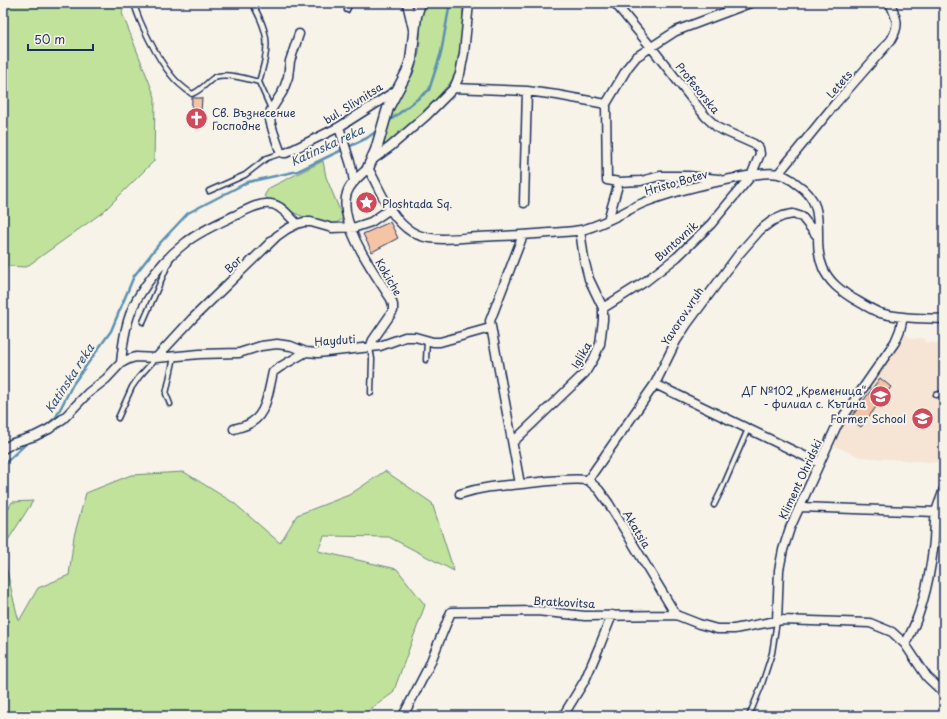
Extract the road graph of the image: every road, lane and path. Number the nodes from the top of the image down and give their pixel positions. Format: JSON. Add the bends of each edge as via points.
{"nodes":[{"id":1,"x":134,"y":3,"type":"edge"},
{"id":2,"x":252,"y":3,"type":"edge"},
{"id":3,"x":350,"y":3,"type":"edge"},
{"id":4,"x":407,"y":3,"type":"edge"},
{"id":5,"x":420,"y":3,"type":"edge"},
{"id":6,"x":469,"y":3,"type":"edge"},
{"id":7,"x":615,"y":3,"type":"edge"},
{"id":8,"x":750,"y":3,"type":"edge"},
{"id":9,"x":890,"y":3,"type":"edge"},
{"id":10,"x":347,"y":10,"type":"dead end"},
{"id":11,"x":298,"y":34,"type":"dead end"},
{"id":12,"x":414,"y":36,"type":"junction"},
{"id":13,"x":651,"y":47,"type":"junction"},
{"id":14,"x":259,"y":82,"type":"junction"},
{"id":15,"x":454,"y":88,"type":"junction"},
{"id":16,"x":397,"y":90,"type":"junction"},
{"id":17,"x":527,"y":91,"type":"junction"},
{"id":18,"x":606,"y":104,"type":"junction"},
{"id":19,"x":271,"y":110,"type":"junction"},
{"id":20,"x":339,"y":127,"type":"junction"},
{"id":21,"x":282,"y":153,"type":"junction"},
{"id":22,"x":370,"y":164,"type":"junction"},
{"id":23,"x":778,"y":174,"type":"junction"},
{"id":24,"x":751,"y":176,"type":"junction"},
{"id":25,"x":726,"y":180,"type":"junction"},
{"id":26,"x":354,"y":182,"type":"junction"},
{"id":27,"x":619,"y":182,"type":"junction"},
{"id":28,"x":209,"y":191,"type":"dead end"},
{"id":29,"x":524,"y":203,"type":"dead end"},
{"id":30,"x":390,"y":209,"type":"junction"},
{"id":31,"x":608,"y":220,"type":"junction"},
{"id":32,"x":297,"y":224,"type":"junction"},
{"id":33,"x":350,"y":227,"type":"junction"},
{"id":34,"x":580,"y":230,"type":"junction"},
{"id":35,"x":523,"y":235,"type":"junction"},
{"id":36,"x":818,"y":238,"type":"junction"},
{"id":37,"x":172,"y":254,"type":"junction"},
{"id":38,"x":603,"y":308,"type":"junction"},
{"id":39,"x":903,"y":318,"type":"junction"},
{"id":40,"x":944,"y":319,"type":"edge"},
{"id":41,"x":142,"y":322,"type":"dead end"},
{"id":42,"x":490,"y":328,"type":"junction"},
{"id":43,"x":427,"y":340,"type":"junction"},
{"id":44,"x":370,"y":348,"type":"junction"},
{"id":45,"x":306,"y":352,"type":"junction"},
{"id":46,"x":174,"y":356,"type":"junction"},
{"id":47,"x":156,"y":358,"type":"junction"},
{"id":48,"x":426,"y":360,"type":"dead end"},
{"id":49,"x":121,"y":363,"type":"junction"},
{"id":50,"x":655,"y":384,"type":"junction"},
{"id":51,"x":371,"y":393,"type":"dead end"},
{"id":52,"x":944,"y":393,"type":"edge"},
{"id":53,"x":936,"y":395,"type":"dead end"},
{"id":54,"x":170,"y":404,"type":"dead end"},
{"id":55,"x":118,"y":418,"type":"dead end"},
{"id":56,"x":748,"y":429,"type":"junction"},
{"id":57,"x":234,"y":430,"type":"dead end"},
{"id":58,"x":513,"y":442,"type":"junction"},
{"id":59,"x":3,"y":449,"type":"edge"},
{"id":60,"x":819,"y":463,"type":"junction"},
{"id":61,"x":588,"y":480,"type":"junction"},
{"id":62,"x":520,"y":484,"type":"junction"},
{"id":63,"x":944,"y":489,"type":"edge"},
{"id":64,"x":460,"y":494,"type":"dead end"},
{"id":65,"x":714,"y":505,"type":"dead end"},
{"id":66,"x":800,"y":507,"type":"junction"},
{"id":67,"x":936,"y":512,"type":"junction"},
{"id":68,"x":612,"y":615,"type":"junction"},
{"id":69,"x":676,"y":615,"type":"junction"},
{"id":70,"x":777,"y":621,"type":"junction"},
{"id":71,"x":905,"y":644,"type":"junction"},
{"id":72,"x":944,"y":693,"type":"edge"},
{"id":73,"x":403,"y":716,"type":"edge"},
{"id":74,"x":563,"y":716,"type":"edge"},
{"id":75,"x":749,"y":716,"type":"edge"}],
"edges":[{"from":1,"to":14,"type":"lane","via":[[144,28],[171,75],[192,94],[199,92],[216,76],[243,77]]},
{"from":2,"to":14,"type":"lane","via":[[262,20],[266,35],[266,56]]},
{"from":3,"to":10,"type":"lane"},
{"from":4,"to":12,"type":"street"},
{"from":5,"to":12,"type":"street","name":"bul. Slivnitsa"},
{"from":6,"to":15,"type":"street","via":[[464,53]]},
{"from":7,"to":13,"type":"street","name":"Profesorska"},
{"from":8,"to":13,"type":"street","via":[[676,31]]},
{"from":9,"to":23,"type":"street","name":"Letets","via":[[897,20],[897,30],[891,40]]},
{"from":11,"to":19,"type":"street","via":[[286,84]]},
{"from":12,"to":16,"type":"street","name":"bul. Slivnitsa","via":[[411,60]]},
{"from":13,"to":18,"type":"street","via":[[636,57],[628,67]]},
{"from":13,"to":24,"type":"street","name":"Profesorska","via":[[718,128],[759,148],[760,154]]},
{"from":14,"to":19,"type":"lane"},
{"from":15,"to":17,"type":"street"},
{"from":15,"to":22,"type":"street"},
{"from":16,"to":20,"type":"street","name":"bul. Slivnitsa"},
{"from":16,"to":22,"type":"street","via":[[388,108]]},
{"from":17,"to":18,"type":"street"},
{"from":17,"to":29,"type":"street"},
{"from":18,"to":27,"type":"street","via":[[607,180]]},
{"from":19,"to":21,"type":"street","via":[[270,120]]},
{"from":20,"to":21,"type":"street","name":"bul. Slivnitsa"},
{"from":20,"to":26,"type":"street"},
{"from":21,"to":28,"type":"lane","via":[[267,158],[245,175]]},
{"from":22,"to":26,"type":"street"},
{"from":22,"to":30,"type":"street","name":"Hristo Botev"},
{"from":23,"to":24,"type":"street","name":"Hristo Botev"},
{"from":23,"to":36,"type":"street","via":[[802,187],[816,207]]},
{"from":24,"to":25,"type":"street","name":"Hristo Botev"},
{"from":24,"to":38,"type":"street","name":"Buntovnik","via":[[677,258]]},
{"from":25,"to":27,"type":"street","via":[[660,176],[641,181]]},
{"from":25,"to":31,"type":"street","name":"Hristo Botev","via":[[665,195]]},
{"from":26,"to":33,"type":"street","via":[[346,195],[346,213]]},
{"from":27,"to":31,"type":"street"},
{"from":30,"to":33,"type":"street","via":[[371,222]]},
{"from":30,"to":35,"type":"street","name":"Hristo Botev","via":[[401,223],[422,236],[458,238]]},
{"from":31,"to":34,"type":"street","name":"Hristo Botev"},
{"from":32,"to":33,"type":"street","name":"Bor","via":[[311,222],[332,228]]},
{"from":32,"to":37,"type":"street","via":[[278,206],[257,206],[216,224]]},
{"from":32,"to":47,"type":"street","name":"Bor","via":[[277,236]]},
{"from":33,"to":44,"type":"street","name":"Kokiche","via":[[393,306],[393,311]]},
{"from":34,"to":35,"type":"street","name":"Hristo Botev"},
{"from":34,"to":38,"type":"street","name":"Iglika","via":[[589,279]]},
{"from":35,"to":42,"type":"street","via":[[490,321]]},
{"from":36,"to":39,"type":"street","via":[[823,268],[831,282],[863,305],[880,313]]},
{"from":36,"to":50,"type":"street","name":"Yavorov vruh","via":[[802,217],[793,214],[772,220],[760,230],[687,324]]},
{"from":37,"to":41,"type":"lane"},
{"from":37,"to":49,"type":"street","via":[[137,299],[123,337]]},
{"from":38,"to":58,"type":"street","name":"Iglika","via":[[600,344],[585,373]]},
{"from":39,"to":40,"type":"street"},
{"from":39,"to":60,"type":"street","name":"Kliment Ohridski","via":[[895,342],[836,427]]},
{"from":42,"to":43,"type":"street","name":"Hayduti","via":[[440,342]]},
{"from":42,"to":58,"type":"street"},
{"from":43,"to":44,"type":"street","name":"Hayduti","via":[[405,337]]},
{"from":43,"to":48,"type":"lane"},
{"from":44,"to":45,"type":"street","name":"Hayduti"},
{"from":44,"to":51,"type":"lane"},
{"from":45,"to":46,"type":"street","name":"Hayduti","via":[[278,344],[238,353]]},
{"from":45,"to":57,"type":"street","via":[[273,372],[269,392],[257,418],[252,423]]},
{"from":46,"to":47,"type":"street","name":"Hayduti"},
{"from":46,"to":54,"type":"lane","via":[[166,394]]},
{"from":47,"to":49,"type":"street","name":"Hayduti","via":[[136,357]]},
{"from":47,"to":55,"type":"lane","via":[[132,387]]},
{"from":49,"to":59,"type":"street","via":[[64,418],[49,429]]},
{"from":50,"to":56,"type":"street"},
{"from":50,"to":61,"type":"street","name":"Yavorov vruh"},
{"from":52,"to":53,"type":"lane"},
{"from":56,"to":60,"type":"street"},
{"from":56,"to":65,"type":"lane"},
{"from":58,"to":62,"type":"street"},
{"from":60,"to":66,"type":"street","name":"Kliment Ohridski"},
{"from":61,"to":62,"type":"street","via":[[562,479]]},
{"from":61,"to":69,"type":"street","name":"Akatsia","via":[[600,490]]},
{"from":62,"to":64,"type":"street","via":[[492,486]]},
{"from":63,"to":67,"type":"street"},
{"from":66,"to":67,"type":"street"},
{"from":66,"to":70,"type":"street","name":"Kliment Ohridski","via":[[783,550],[779,570]]},
{"from":67,"to":71,"type":"street","via":[[927,586],[920,614]]},
{"from":68,"to":69,"type":"street","name":"Bratkovitsa"},
{"from":68,"to":73,"type":"street","name":"Bratkovitsa","via":[[585,616],[537,611],[451,612],[429,666]]},
{"from":68,"to":74,"type":"street","via":[[586,680]]},
{"from":69,"to":70,"type":"street","via":[[717,629],[734,629]]},
{"from":70,"to":71,"type":"street","via":[[870,623],[892,632]]},
{"from":70,"to":75,"type":"lane","via":[[772,653]]},
{"from":71,"to":72,"type":"street","via":[[927,677]]}]}
